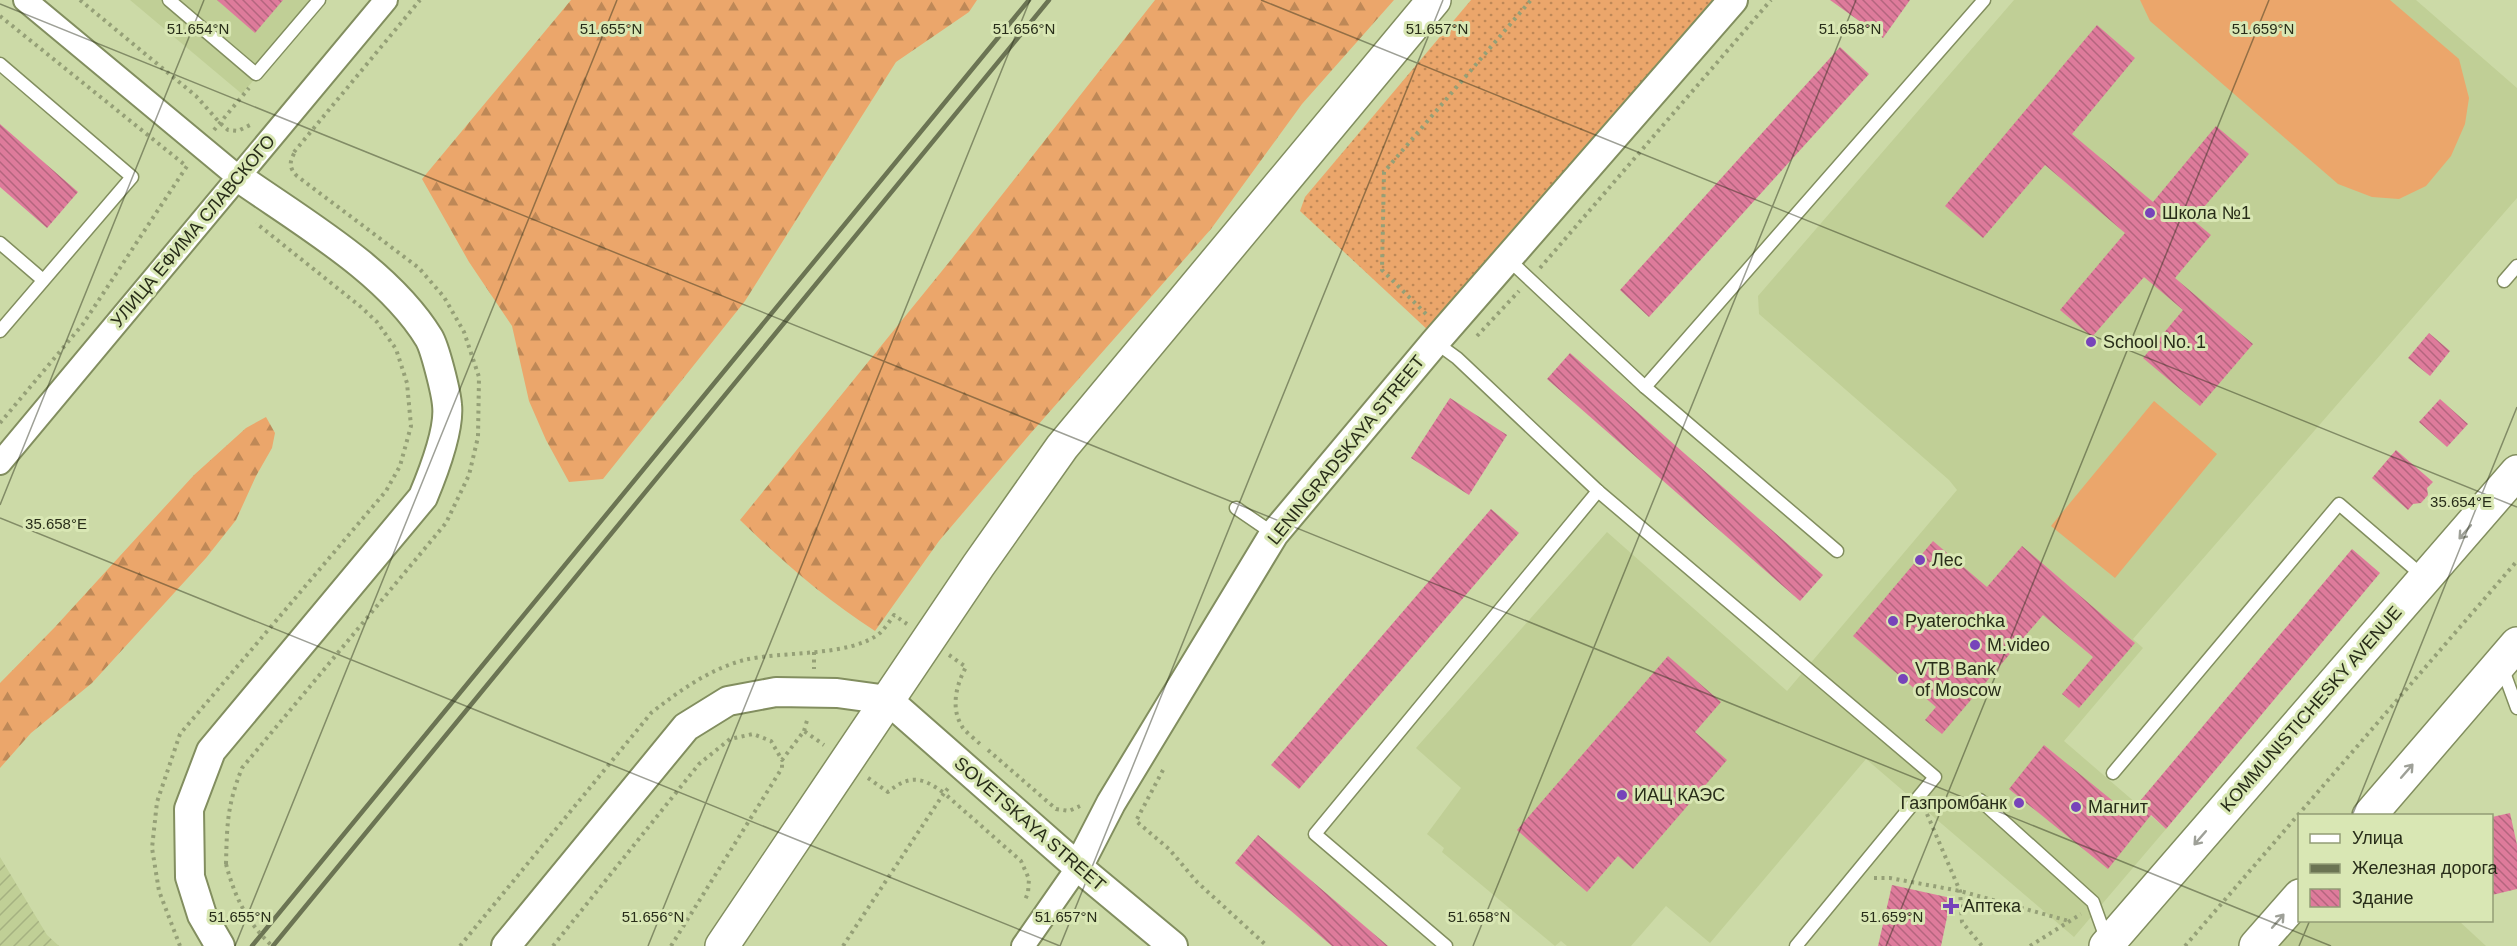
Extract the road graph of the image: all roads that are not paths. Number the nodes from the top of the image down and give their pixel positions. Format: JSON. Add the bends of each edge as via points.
{"nodes":[{"id":1,"x":25,"y":0,"type":"edge"},
{"id":2,"x":169,"y":0,"type":"edge"},
{"id":3,"x":319,"y":0,"type":"edge"},
{"id":4,"x":1434,"y":0,"type":"edge"},
{"id":5,"x":1733,"y":0,"type":"edge"},
{"id":6,"x":1984,"y":0,"type":"edge"},
{"id":7,"x":380,"y":2,"type":"edge"},
{"id":8,"x":0,"y":64,"type":"edge"},
{"id":9,"x":230,"y":186,"type":"junction"},
{"id":10,"x":0,"y":243,"type":"edge"},
{"id":11,"x":1508,"y":260,"type":"junction"},
{"id":12,"x":2517,"y":266,"type":"edge"},
{"id":13,"x":43,"y":280,"type":"junction"},
{"id":14,"x":2504,"y":281,"type":"dead end"},
{"id":15,"x":0,"y":331,"type":"edge"},
{"id":16,"x":1445,"y":344,"type":"junction"},
{"id":17,"x":1645,"y":387,"type":"junction"},
{"id":18,"x":0,"y":463,"type":"edge"},
{"id":19,"x":2517,"y":472,"type":"edge"},
{"id":20,"x":1598,"y":490,"type":"junction"},
{"id":21,"x":1236,"y":508,"type":"dead end"},
{"id":22,"x":1274,"y":534,"type":"junction"},
{"id":23,"x":1837,"y":551,"type":"dead end"},
{"id":24,"x":2425,"y":578,"type":"junction"},
{"id":25,"x":2509,"y":654,"type":"edge"},
{"id":26,"x":888,"y":700,"type":"junction"},
{"id":27,"x":2517,"y":708,"type":"edge"},
{"id":28,"x":2113,"y":773,"type":"dead end"},
{"id":29,"x":1980,"y":800,"type":"dead end"},
{"id":30,"x":2371,"y":814,"type":"edge"},
{"id":31,"x":1078,"y":867,"type":"junction"},
{"id":32,"x":2298,"y":898,"type":"edge"},
{"id":33,"x":218,"y":944,"type":"edge"},
{"id":34,"x":2107,"y":945,"type":"edge"},
{"id":35,"x":506,"y":946,"type":"edge"},
{"id":36,"x":722,"y":946,"type":"edge"},
{"id":37,"x":1023,"y":946,"type":"edge"},
{"id":38,"x":1173,"y":946,"type":"edge"},
{"id":39,"x":1446,"y":946,"type":"edge"},
{"id":40,"x":1796,"y":946,"type":"edge"},
{"id":41,"x":2256,"y":946,"type":"edge"}],
"edges":[{"from":1,"to":9,"type":"street","via":[[201,146]]},
{"from":2,"to":3,"type":"lane","via":[[256,74]]},
{"from":4,"to":26,"type":"main road","via":[[1062,447]]},
{"from":5,"to":11,"type":"street","name":"LENINGRADSKAYA STREET"},
{"from":6,"to":17,"type":"lane"},
{"from":7,"to":9,"type":"street","name":"УЛИЦА ЕФИМА СЛАВСКОГО"},
{"from":8,"to":13,"type":"lane","via":[[132,177]]},
{"from":9,"to":18,"type":"street","name":"УЛИЦА ЕФИМА СЛАВСКОГО"},
{"from":9,"to":33,"type":"street","via":[[320,234],[394,292],[431,340],[447,406],[439,457],[423,497],[211,751],[189,810],[190,877],[202,915]]},
{"from":10,"to":13,"type":"lane"},
{"from":11,"to":16,"type":"street","name":"LENINGRADSKAYA STREET"},
{"from":11,"to":17,"type":"lane"},
{"from":12,"to":14,"type":"lane"},
{"from":13,"to":15,"type":"lane"},
{"from":16,"to":20,"type":"lane"},
{"from":16,"to":22,"type":"street","name":"LENINGRADSKAYA STREET"},
{"from":17,"to":23,"type":"lane"},
{"from":19,"to":24,"type":"main road","name":"KOMMUNISTICHESKY AVENUE","one_way":true},
{"from":20,"to":39,"type":"lane","via":[[1316,834]]},
{"from":20,"to":40,"type":"lane","via":[[1935,777]]},
{"from":21,"to":22,"type":"lane"},
{"from":22,"to":31,"type":"street","name":"LENINGRADSKAYA STREET","via":[[1111,803]]},
{"from":24,"to":28,"type":"lane","via":[[2339,504]]},
{"from":24,"to":34,"type":"main road","name":"KOMMUNISTICHESKY AVENUE","one_way":true},
{"from":25,"to":27,"type":"lane"},
{"from":30,"to":25,"type":"main road","one_way":true},
{"from":26,"to":31,"type":"street","name":"SOVETSKAYA STREET","via":[[973,756]]},
{"from":26,"to":35,"type":"street","via":[[837,693],[776,692],[728,701],[686,727]]},
{"from":26,"to":36,"type":"main road"},
{"from":29,"to":34,"type":"lane","via":[[2093,902]]},
{"from":31,"to":37,"type":"street","name":"LENINGRADSKAYA STREET"},
{"from":31,"to":38,"type":"street","name":"SOVETSKAYA STREET"},
{"from":41,"to":32,"type":"main road","one_way":true}]}
